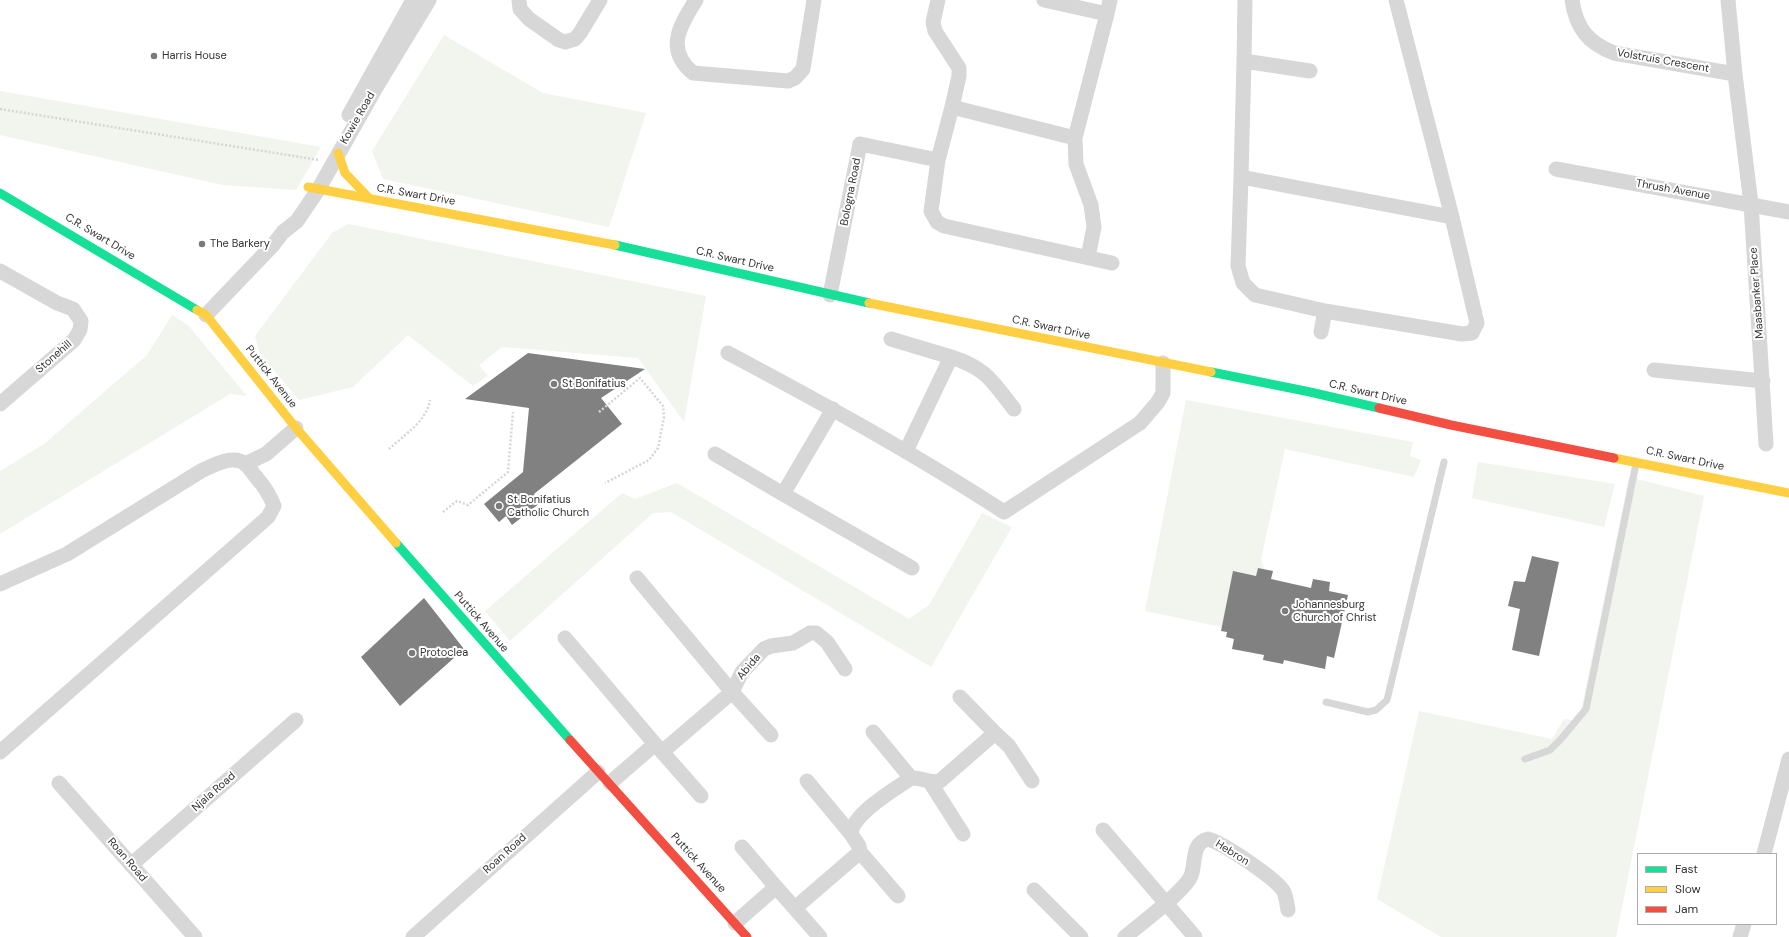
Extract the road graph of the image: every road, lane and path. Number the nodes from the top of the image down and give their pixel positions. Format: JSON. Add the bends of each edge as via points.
{"nodes":[{"id":1,"x":413,"y":0,"type":"edge"},
{"id":2,"x":429,"y":0,"type":"edge"},
{"id":3,"x":519,"y":0,"type":"edge"},
{"id":4,"x":600,"y":0,"type":"edge"},
{"id":5,"x":696,"y":0,"type":"edge"},
{"id":6,"x":814,"y":0,"type":"edge"},
{"id":7,"x":938,"y":0,"type":"edge"},
{"id":8,"x":1044,"y":0,"type":"edge"},
{"id":9,"x":1245,"y":0,"type":"edge"},
{"id":10,"x":1396,"y":0,"type":"edge"},
{"id":11,"x":1572,"y":0,"type":"edge"},
{"id":12,"x":1728,"y":0,"type":"edge"},
{"id":13,"x":1109,"y":7,"type":"edge"},
{"id":14,"x":1244,"y":61,"type":"junction"},
{"id":15,"x":1310,"y":71,"type":"dead end"},
{"id":16,"x":1735,"y":74,"type":"junction"},
{"id":17,"x":952,"y":107,"type":"junction"},
{"id":18,"x":0,"y":109,"type":"edge"},
{"id":19,"x":1075,"y":138,"type":"junction"},
{"id":20,"x":338,"y":153,"type":"junction"},
{"id":21,"x":938,"y":160,"type":"junction"},
{"id":22,"x":324,"y":161,"type":"junction"},
{"id":23,"x":1556,"y":169,"type":"dead end"},
{"id":24,"x":1241,"y":177,"type":"junction"},
{"id":25,"x":313,"y":188,"type":"junction"},
{"id":26,"x":0,"y":193,"type":"edge"},
{"id":27,"x":370,"y":199,"type":"junction"},
{"id":28,"x":1751,"y":204,"type":"junction"},
{"id":29,"x":1789,"y":212,"type":"edge"},
{"id":30,"x":1452,"y":217,"type":"junction"},
{"id":31,"x":1088,"y":257,"type":"junction"},
{"id":32,"x":1112,"y":263,"type":"dead end"},
{"id":33,"x":0,"y":271,"type":"edge"},
{"id":34,"x":830,"y":295,"type":"junction"},
{"id":35,"x":1325,"y":311,"type":"junction"},
{"id":36,"x":206,"y":315,"type":"junction"},
{"id":37,"x":1321,"y":332,"type":"dead end"},
{"id":38,"x":892,"y":339,"type":"dead end"},
{"id":39,"x":728,"y":353,"type":"dead end"},
{"id":40,"x":950,"y":357,"type":"junction"},
{"id":41,"x":1163,"y":363,"type":"junction"},
{"id":42,"x":1654,"y":370,"type":"dead end"},
{"id":43,"x":1763,"y":381,"type":"junction"},
{"id":44,"x":430,"y":400,"type":"dead end"},
{"id":45,"x":0,"y":404,"type":"edge"},
{"id":46,"x":1014,"y":408,"type":"dead end"},
{"id":47,"x":833,"y":409,"type":"junction"},
{"id":48,"x":514,"y":412,"type":"dead end"},
{"id":49,"x":600,"y":412,"type":"dead end"},
{"id":50,"x":296,"y":428,"type":"junction"},
{"id":51,"x":1766,"y":444,"type":"dead end"},
{"id":52,"x":389,"y":449,"type":"dead end"},
{"id":53,"x":906,"y":451,"type":"junction"},
{"id":54,"x":716,"y":454,"type":"dead end"},
{"id":55,"x":1637,"y":461,"type":"junction"},
{"id":56,"x":1444,"y":462,"type":"dead end"},
{"id":57,"x":245,"y":464,"type":"junction"},
{"id":58,"x":605,"y":483,"type":"dead end"},
{"id":59,"x":1789,"y":493,"type":"edge"},
{"id":60,"x":783,"y":494,"type":"junction"},
{"id":61,"x":443,"y":512,"type":"dead end"},
{"id":62,"x":912,"y":568,"type":"dead end"},
{"id":63,"x":637,"y":578,"type":"dead end"},
{"id":64,"x":0,"y":584,"type":"edge"},
{"id":65,"x":565,"y":638,"type":"dead end"},
{"id":66,"x":845,"y":669,"type":"dead end"},
{"id":67,"x":732,"y":692,"type":"junction"},
{"id":68,"x":960,"y":697,"type":"dead end"},
{"id":69,"x":1326,"y":702,"type":"dead end"},
{"id":70,"x":296,"y":720,"type":"dead end"},
{"id":71,"x":873,"y":732,"type":"dead end"},
{"id":72,"x":995,"y":733,"type":"junction"},
{"id":73,"x":771,"y":734,"type":"dead end"},
{"id":74,"x":659,"y":748,"type":"junction"},
{"id":75,"x":0,"y":752,"type":"edge"},
{"id":76,"x":1525,"y":758,"type":"dead end"},
{"id":77,"x":1789,"y":759,"type":"edge"},
{"id":78,"x":598,"y":772,"type":"junction"},
{"id":79,"x":911,"y":778,"type":"junction"},
{"id":80,"x":807,"y":781,"type":"dead end"},
{"id":81,"x":1032,"y":781,"type":"dead end"},
{"id":82,"x":930,"y":782,"type":"junction"},
{"id":83,"x":59,"y":783,"type":"dead end"},
{"id":84,"x":610,"y":783,"type":"junction"},
{"id":85,"x":701,"y":796,"type":"dead end"},
{"id":86,"x":1103,"y":830,"type":"dead end"},
{"id":87,"x":851,"y":834,"type":"junction"},
{"id":88,"x":963,"y":834,"type":"dead end"},
{"id":89,"x":742,"y":847,"type":"dead end"},
{"id":90,"x":860,"y":852,"type":"junction"},
{"id":91,"x":1764,"y":853,"type":"edge"},
{"id":92,"x":131,"y":865,"type":"junction"},
{"id":93,"x":776,"y":887,"type":"junction"},
{"id":94,"x":1034,"y":890,"type":"dead end"},
{"id":95,"x":898,"y":896,"type":"dead end"},
{"id":96,"x":1166,"y":902,"type":"junction"},
{"id":97,"x":795,"y":908,"type":"junction"},
{"id":98,"x":1288,"y":910,"type":"dead end"},
{"id":99,"x":735,"y":923,"type":"junction"},
{"id":100,"x":1744,"y":925,"type":"edge"},
{"id":101,"x":196,"y":937,"type":"edge"},
{"id":102,"x":413,"y":937,"type":"edge"},
{"id":103,"x":747,"y":937,"type":"edge"},
{"id":104,"x":820,"y":937,"type":"edge"},
{"id":105,"x":1081,"y":937,"type":"edge"},
{"id":106,"x":1125,"y":937,"type":"edge"},
{"id":107,"x":1194,"y":937,"type":"edge"},
{"id":108,"x":1740,"y":937,"type":"edge"}],
"edges":[{"from":1,"to":22,"type":"street","name":"Kowie Road"},
{"from":2,"to":20,"type":"street","name":"Kowie Road"},
{"from":3,"to":4,"type":"street","via":[[520,9],[529,19],[565,42],[574,39],[580,32]]},
{"from":5,"to":6,"type":"street","via":[[682,22],[676,43],[688,69],[693,72],[788,82],[803,69]]},
{"from":7,"to":17,"type":"street","via":[[933,22],[935,31],[959,68]]},
{"from":8,"to":13,"type":"street"},
{"from":9,"to":14,"type":"street"},
{"from":10,"to":30,"type":"street"},
{"from":11,"to":16,"type":"street","name":"Volstruis Crescent","via":[[1578,24],[1602,49],[1614,54]]},
{"from":12,"to":16,"type":"street"},
{"from":13,"to":19,"type":"street"},
{"from":14,"to":15,"type":"street"},
{"from":14,"to":24,"type":"street"},
{"from":16,"to":28,"type":"street"},
{"from":17,"to":19,"type":"street"},
{"from":17,"to":21,"type":"street"},
{"from":18,"to":22,"type":"path"},
{"from":19,"to":31,"type":"street","via":[[1076,164],[1091,205],[1094,227]]},
{"from":20,"to":25,"type":"street","name":"Kowie Road"},
{"from":20,"to":27,"type":"street","via":[[339,163],[346,176]]},
{"from":21,"to":31,"type":"street","via":[[931,211],[937,222],[944,226]]},
{"from":21,"to":34,"type":"street","name":"Bologna Road","via":[[860,144]]},
{"from":22,"to":25,"type":"street","name":"Kowie Road"},
{"from":23,"to":28,"type":"street","name":"Thrush Avenue"},
{"from":24,"to":30,"type":"street"},
{"from":24,"to":35,"type":"street","via":[[1238,266],[1243,283],[1255,295]]},
{"from":25,"to":27,"type":"street","name":"C.R. Swart Drive"},
{"from":25,"to":36,"type":"street","name":"Kowie Road","via":[[297,221],[283,232]]},
{"from":26,"to":36,"type":"street","name":"C.R. Swart Drive"},
{"from":27,"to":34,"type":"street","name":"C.R. Swart Drive","via":[[559,233]]},
{"from":28,"to":29,"type":"street","name":"Thrush Avenue"},
{"from":28,"to":43,"type":"street","name":"Maasbanker Place"},
{"from":30,"to":35,"type":"street","via":[[1477,323],[1472,333],[1462,334]]},
{"from":31,"to":32,"type":"street"},
{"from":33,"to":45,"type":"street","name":"Stonehill","via":[[72,309],[81,321],[80,330],[74,340]]},
{"from":34,"to":41,"type":"street","name":"C.R. Swart Drive"},
{"from":35,"to":37,"type":"street"},
{"from":36,"to":50,"type":"street","name":"Puttick Avenue"},
{"from":38,"to":40,"type":"street"},
{"from":39,"to":47,"type":"street"},
{"from":40,"to":46,"type":"street","via":[[966,362],[986,374]]},
{"from":40,"to":53,"type":"street"},
{"from":41,"to":53,"type":"street","via":[[1163,393],[1140,423],[1004,512]]},
{"from":41,"to":55,"type":"street","name":"C.R. Swart Drive"},
{"from":42,"to":43,"type":"street"},
{"from":43,"to":51,"type":"street","name":"Maasbanker Place"},
{"from":44,"to":52,"type":"path","via":[[427,412],[422,418]]},
{"from":47,"to":53,"type":"street"},
{"from":47,"to":60,"type":"street"},
{"from":48,"to":61,"type":"path","via":[[508,472],[468,504],[456,501]]},
{"from":49,"to":58,"type":"path","via":[[640,378],[664,406],[658,448],[649,460]]},
{"from":50,"to":57,"type":"street","via":[[266,454]]},
{"from":50,"to":78,"type":"street","name":"Puttick Avenue"},
{"from":54,"to":60,"type":"street"},
{"from":55,"to":59,"type":"street","name":"C.R. Swart Drive"},
{"from":55,"to":76,"type":"lane","via":[[1586,709],[1550,750]]},
{"from":56,"to":69,"type":"lane","via":[[1387,700],[1376,710],[1368,712]]},
{"from":57,"to":64,"type":"street","via":[[229,460],[212,466],[66,554]]},
{"from":57,"to":75,"type":"street","via":[[272,499],[274,506],[268,517]]},
{"from":60,"to":62,"type":"street"},
{"from":63,"to":67,"type":"street","name":"Abida"},
{"from":65,"to":74,"type":"street"},
{"from":66,"to":67,"type":"street","name":"Abida","via":[[828,642],[816,633],[810,633],[793,643],[764,649],[742,672]]},
{"from":67,"to":73,"type":"street","name":"Abida"},
{"from":67,"to":74,"type":"street","name":"Abida"},
{"from":68,"to":72,"type":"street"},
{"from":70,"to":92,"type":"street","name":"Njala Road"},
{"from":71,"to":79,"type":"street"},
{"from":72,"to":81,"type":"street","via":[[1009,746]]},
{"from":72,"to":82,"type":"street","via":[[940,781]]},
{"from":74,"to":84,"type":"street","name":"Abida"},
{"from":74,"to":85,"type":"street"},
{"from":77,"to":91,"type":"street"},
{"from":78,"to":84,"type":"street","name":"Puttick Avenue"},
{"from":78,"to":102,"type":"street","name":"Roan Road"},
{"from":79,"to":82,"type":"street"},
{"from":79,"to":87,"type":"street","via":[[861,815],[852,826]]},
{"from":80,"to":87,"type":"street"},
{"from":82,"to":88,"type":"street"},
{"from":83,"to":92,"type":"street","name":"Roan Road"},
{"from":84,"to":99,"type":"street","name":"Puttick Avenue"},
{"from":86,"to":96,"type":"street"},
{"from":87,"to":90,"type":"street"},
{"from":89,"to":93,"type":"street"},
{"from":90,"to":95,"type":"street"},
{"from":90,"to":97,"type":"street"},
{"from":92,"to":101,"type":"street","name":"Roan Road"},
{"from":93,"to":97,"type":"street"},
{"from":93,"to":99,"type":"street"},
{"from":94,"to":105,"type":"street"},
{"from":96,"to":98,"type":"street","name":"Hebron","via":[[1186,883],[1193,869],[1196,849],[1208,840],[1224,846],[1274,881],[1284,892]]},
{"from":96,"to":106,"type":"street","name":"Hebron"},
{"from":96,"to":107,"type":"street"},
{"from":97,"to":104,"type":"street"},
{"from":99,"to":103,"type":"street","name":"Puttick Avenue"},
{"from":100,"to":108,"type":"street"}]}
